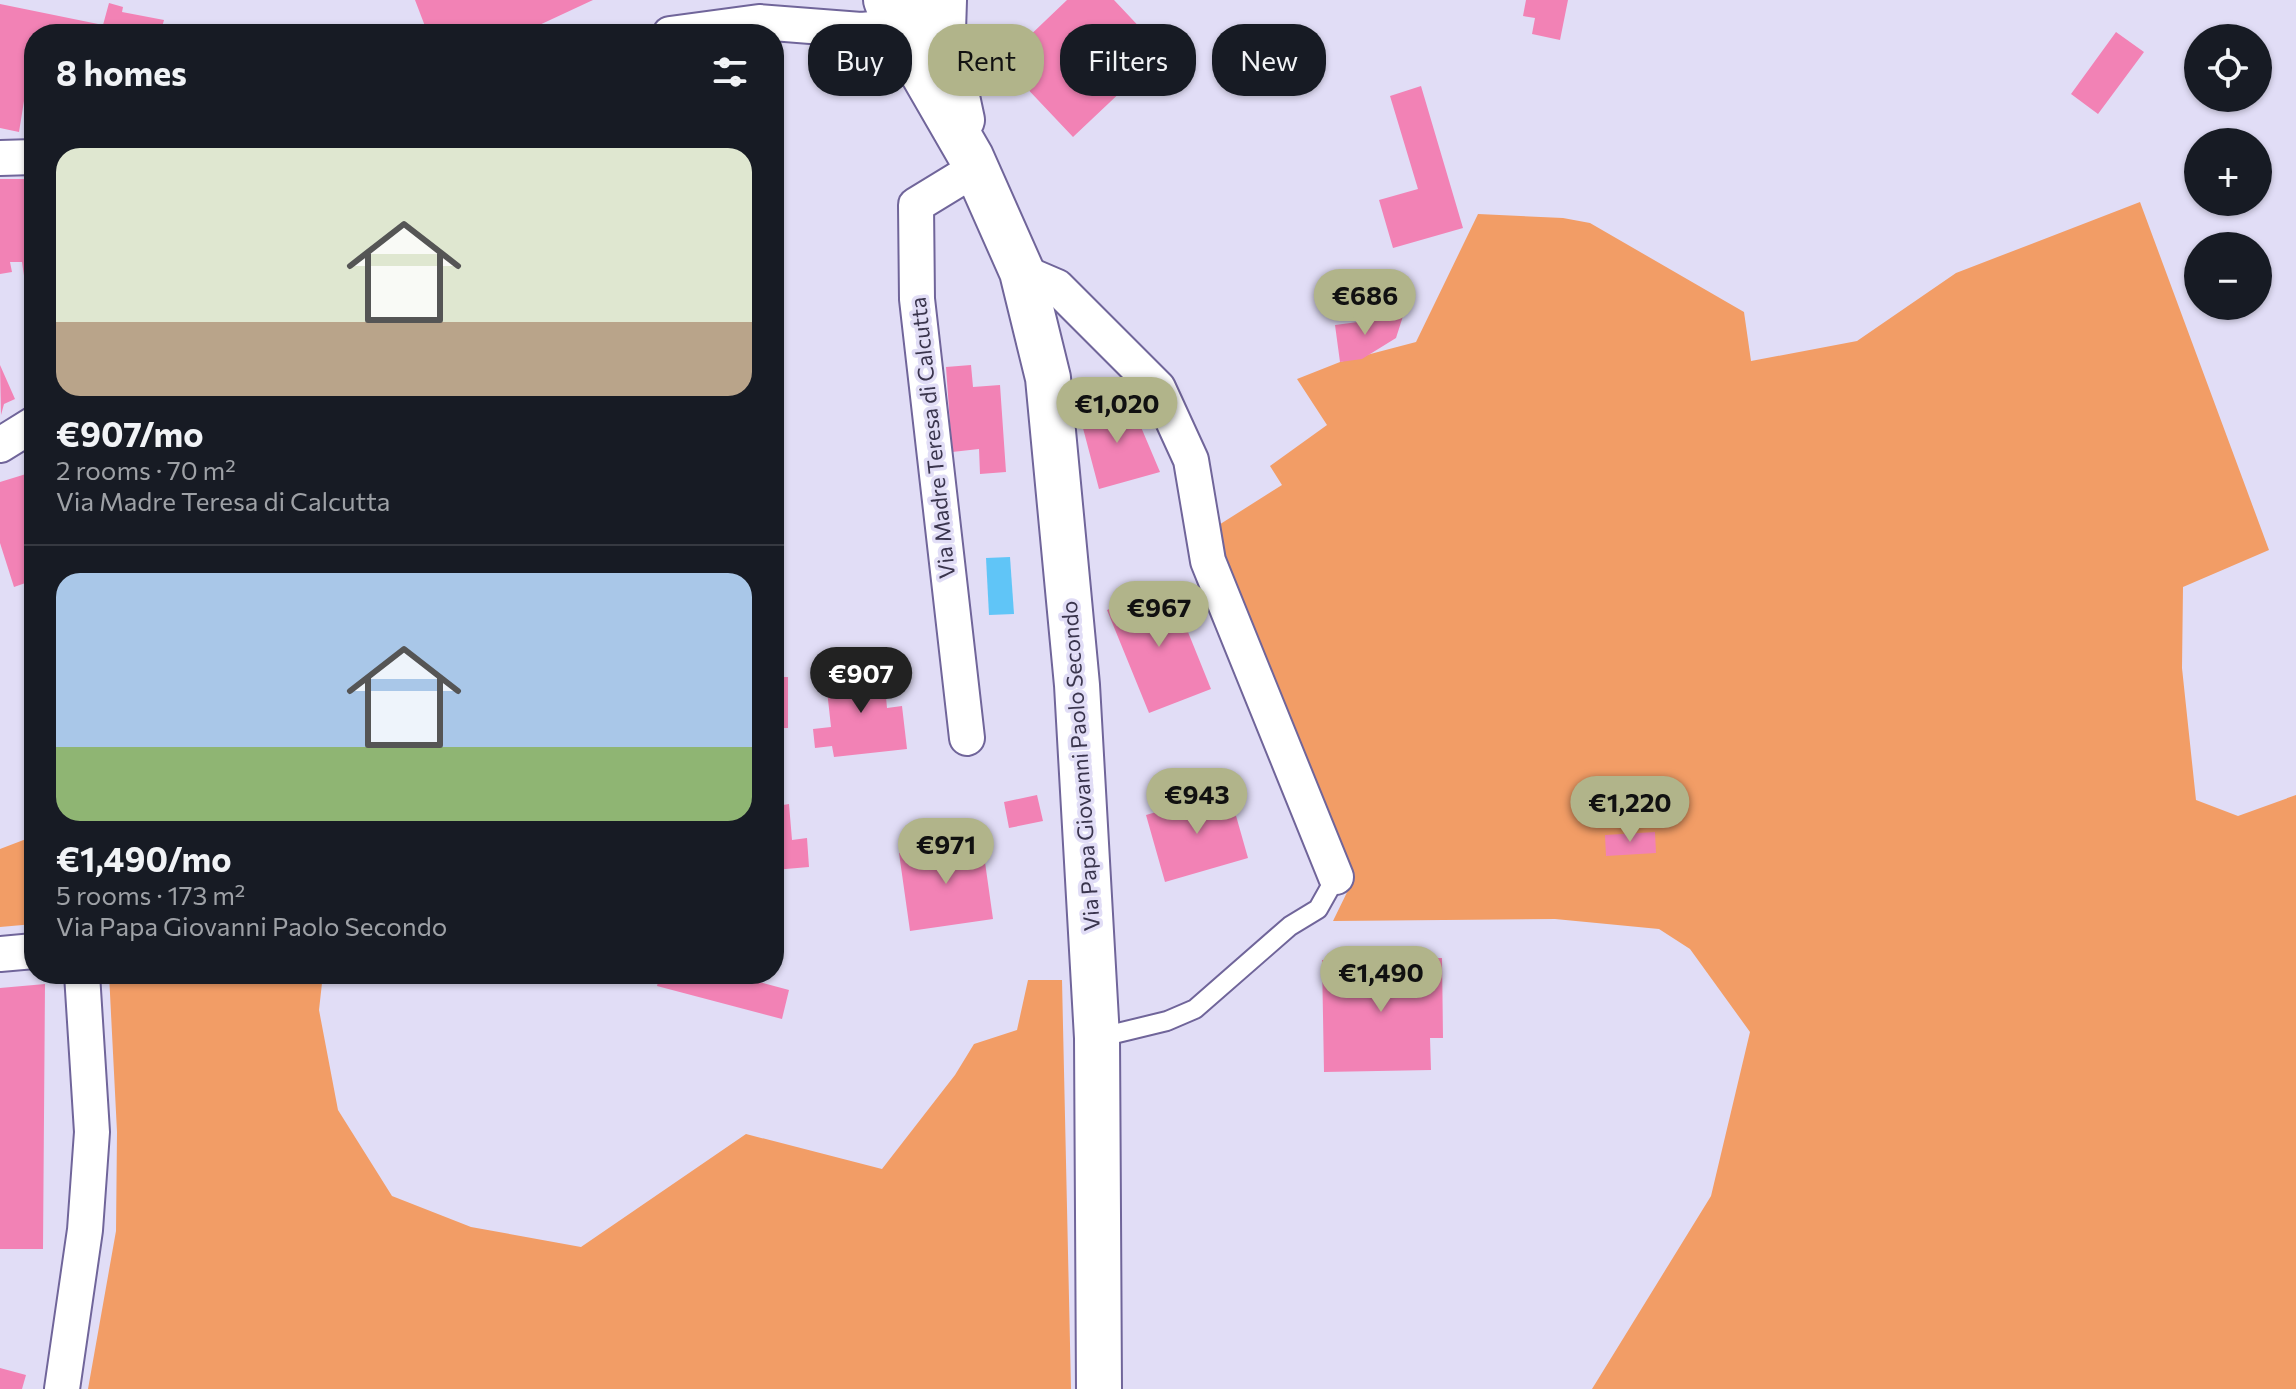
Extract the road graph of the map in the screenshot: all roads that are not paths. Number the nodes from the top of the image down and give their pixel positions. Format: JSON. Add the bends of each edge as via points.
{"nodes":[{"id":1,"x":942,"y":0,"type":"edge"},
{"id":2,"x":891,"y":14,"type":"edge"},
{"id":3,"x":744,"y":24,"type":"edge"},
{"id":4,"x":24,"y":157,"type":"edge"},
{"id":5,"x":0,"y":158,"type":"edge"},
{"id":6,"x":973,"y":163,"type":"junction"},
{"id":7,"x":1022,"y":272,"type":"junction"},
{"id":8,"x":24,"y":430,"type":"edge"},
{"id":9,"x":0,"y":445,"type":"edge"},
{"id":10,"x":967,"y":738,"type":"dead end"},
{"id":11,"x":1336,"y":877,"type":"joint"},
{"id":12,"x":24,"y":952,"type":"edge"},
{"id":13,"x":0,"y":954,"type":"edge"},
{"id":14,"x":83,"y":984,"type":"edge"},
{"id":15,"x":1097,"y":1038,"type":"junction"},
{"id":16,"x":62,"y":1389,"type":"edge"},
{"id":17,"x":1099,"y":1389,"type":"edge"}],
"edges":[{"from":1,"to":2,"type":"street"},
{"from":1,"to":6,"type":"main road","via":[[943,31]]},
{"from":2,"to":3,"type":"street","via":[[861,30]]},
{"from":2,"to":6,"type":"main road"},
{"from":4,"to":5,"type":"street"},
{"from":6,"to":7,"type":"main road","name":"Via Papa Giovanni Paolo Secondo"},
{"from":6,"to":10,"type":"street","name":"Via Madre Teresa di Calcutta","via":[[916,205],[917,299]]},
{"from":7,"to":11,"type":"street","via":[[1057,287],[1158,388],[1191,460],[1208,561]]},
{"from":7,"to":15,"type":"main road","name":"Via Papa Giovanni Paolo Secondo","via":[[1054,423],[1077,685]]},
{"from":8,"to":9,"type":"street"},
{"from":11,"to":15,"type":"lane","via":[[1318,909],[1290,926],[1195,1009]]},
{"from":12,"to":13,"type":"street"},
{"from":14,"to":16,"type":"street","via":[[92,1132],[85,1230]]},
{"from":15,"to":17,"type":"main road","name":"Via Papa Giovanni Paolo Secondo"}]}
